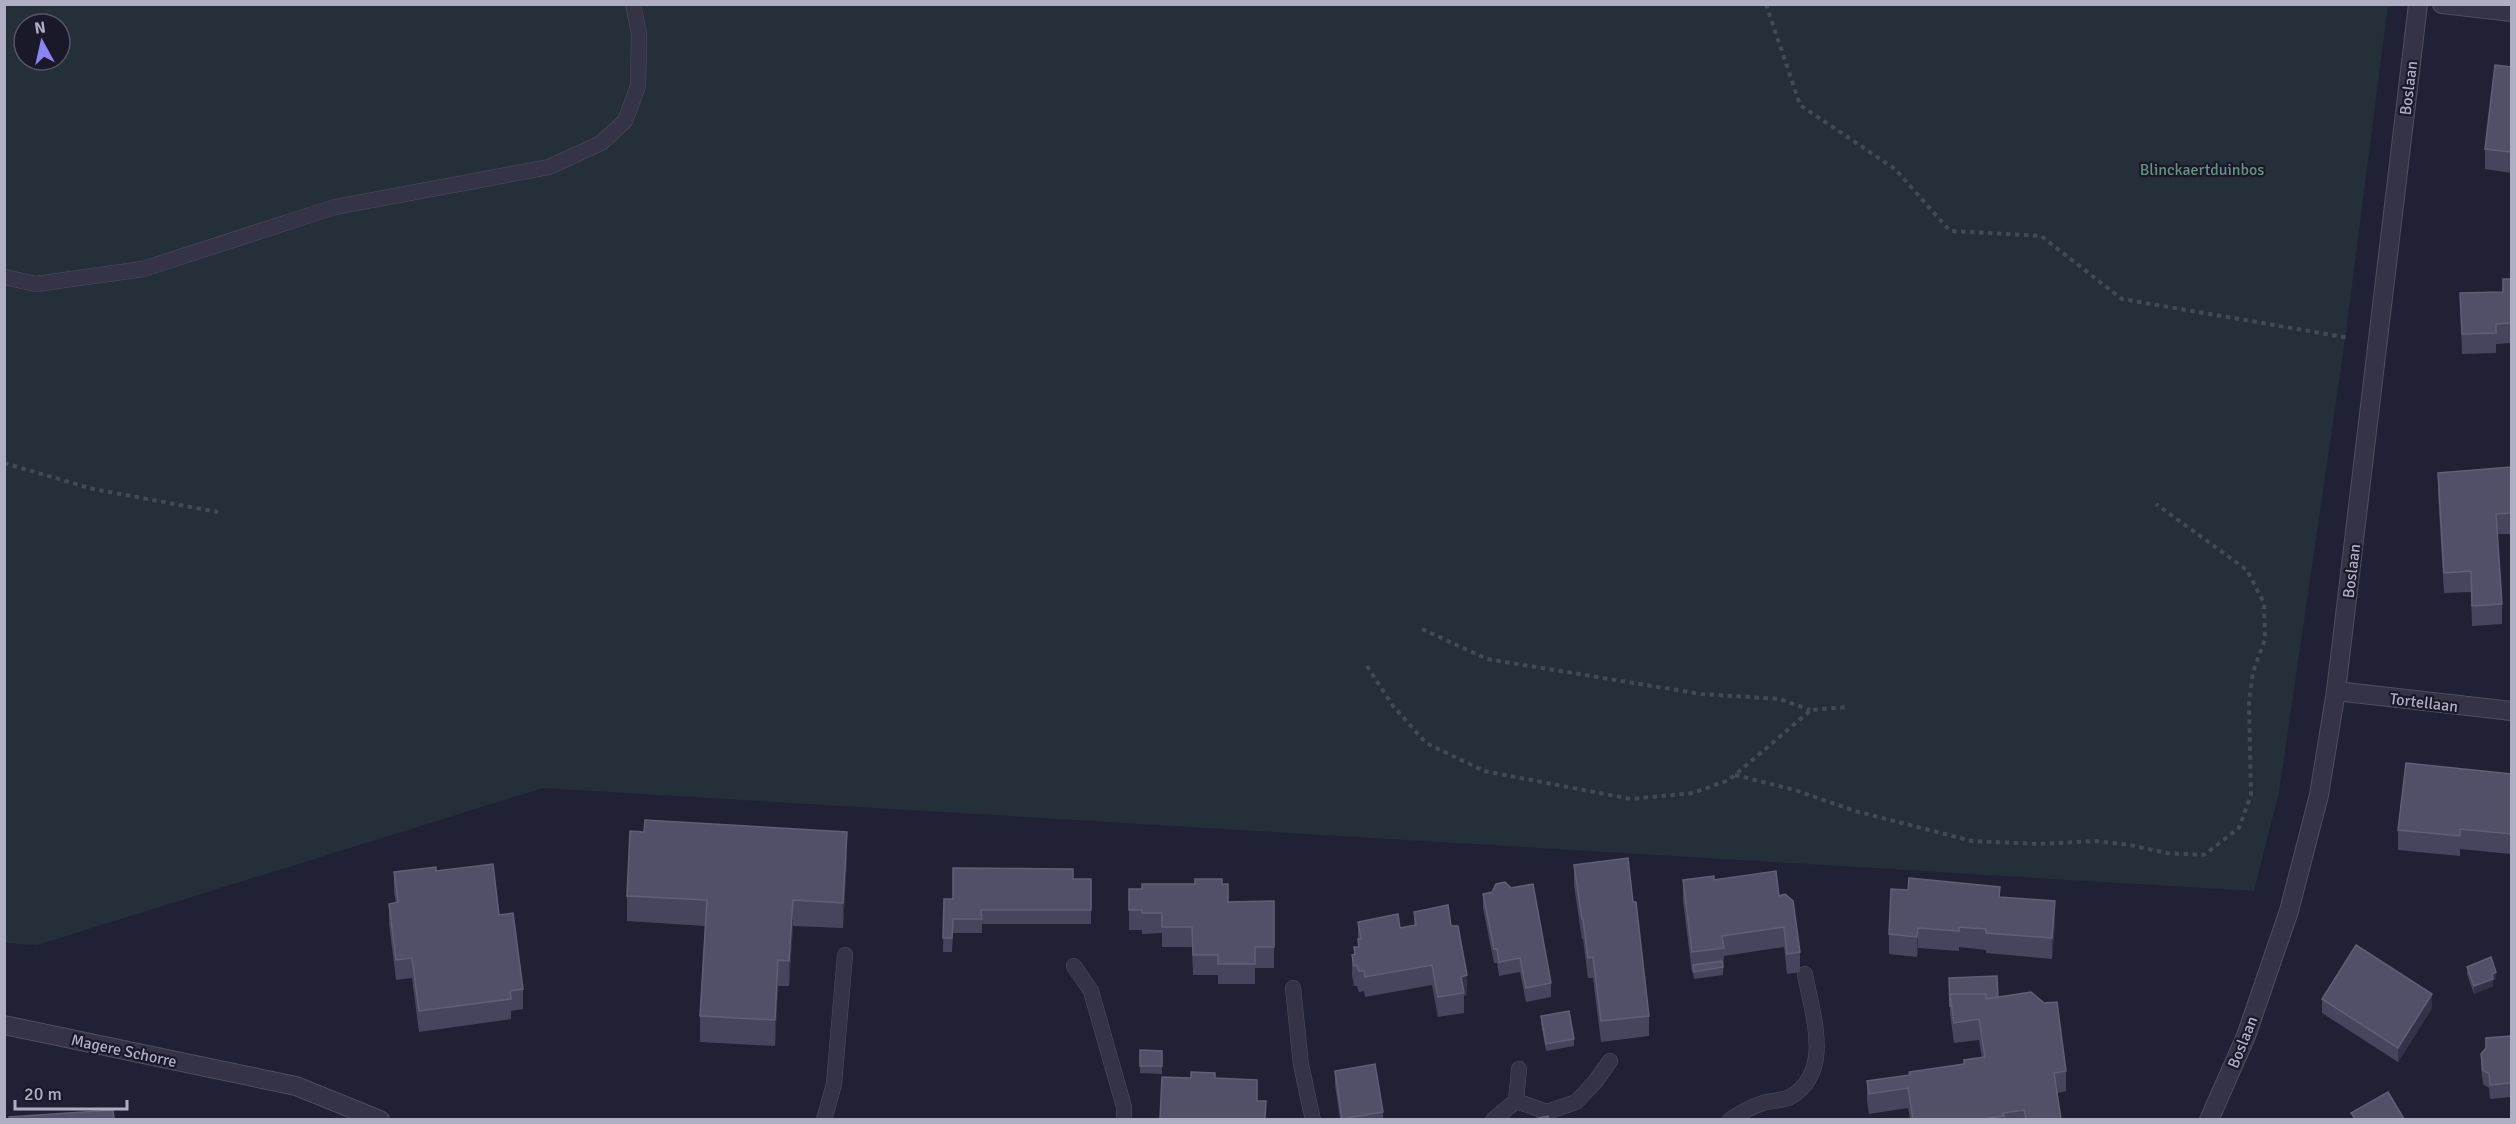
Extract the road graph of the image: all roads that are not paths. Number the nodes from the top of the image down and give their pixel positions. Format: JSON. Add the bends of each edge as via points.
{"nodes":[{"id":1,"x":633,"y":4,"type":"edge"},
{"id":2,"x":2418,"y":4,"type":"edge"},
{"id":3,"x":2442,"y":4,"type":"edge"},
{"id":4,"x":2511,"y":12,"type":"edge"},
{"id":5,"x":4,"y":277,"type":"edge"},
{"id":6,"x":2336,"y":691,"type":"junction"},
{"id":7,"x":2511,"y":711,"type":"edge"},
{"id":8,"x":845,"y":955,"type":"dead end"},
{"id":9,"x":1074,"y":966,"type":"dead end"},
{"id":10,"x":1804,"y":975,"type":"dead end"},
{"id":11,"x":1293,"y":988,"type":"dead end"},
{"id":12,"x":4,"y":1025,"type":"edge"},
{"id":13,"x":1610,"y":1061,"type":"dead end"},
{"id":14,"x":1519,"y":1069,"type":"dead end"},
{"id":15,"x":1516,"y":1101,"type":"junction"},
{"id":16,"x":380,"y":1119,"type":"edge"},
{"id":17,"x":824,"y":1119,"type":"edge"},
{"id":18,"x":1124,"y":1119,"type":"edge"},
{"id":19,"x":1312,"y":1119,"type":"edge"},
{"id":20,"x":1493,"y":1119,"type":"edge"},
{"id":21,"x":1730,"y":1119,"type":"edge"},
{"id":22,"x":2209,"y":1119,"type":"edge"}],
"edges":[{"from":1,"to":5,"type":"lane","via":[[639,34],[638,86],[625,121],[601,143],[549,167],[335,207],[143,269],[36,284]]},
{"from":2,"to":6,"type":"street","name":"Boslaan"},
{"from":3,"to":4,"type":"street"},
{"from":6,"to":7,"type":"street","name":"Tortellaan"},
{"from":6,"to":22,"type":"street","name":"Boslaan","via":[[2319,795],[2289,911],[2247,1036]]},
{"from":8,"to":17,"type":"lane","via":[[834,1084]]},
{"from":9,"to":18,"type":"lane","via":[[1091,991]]},
{"from":10,"to":21,"type":"lane","via":[[1816,1035],[1814,1072],[1803,1088],[1787,1098],[1763,1103]]},
{"from":11,"to":19,"type":"lane","via":[[1301,1065]]},
{"from":12,"to":16,"type":"street","name":"Magere Schorre","via":[[296,1086]]},
{"from":13,"to":15,"type":"lane","via":[[1576,1102],[1547,1112]]},
{"from":14,"to":15,"type":"lane"},
{"from":15,"to":20,"type":"lane"}]}
